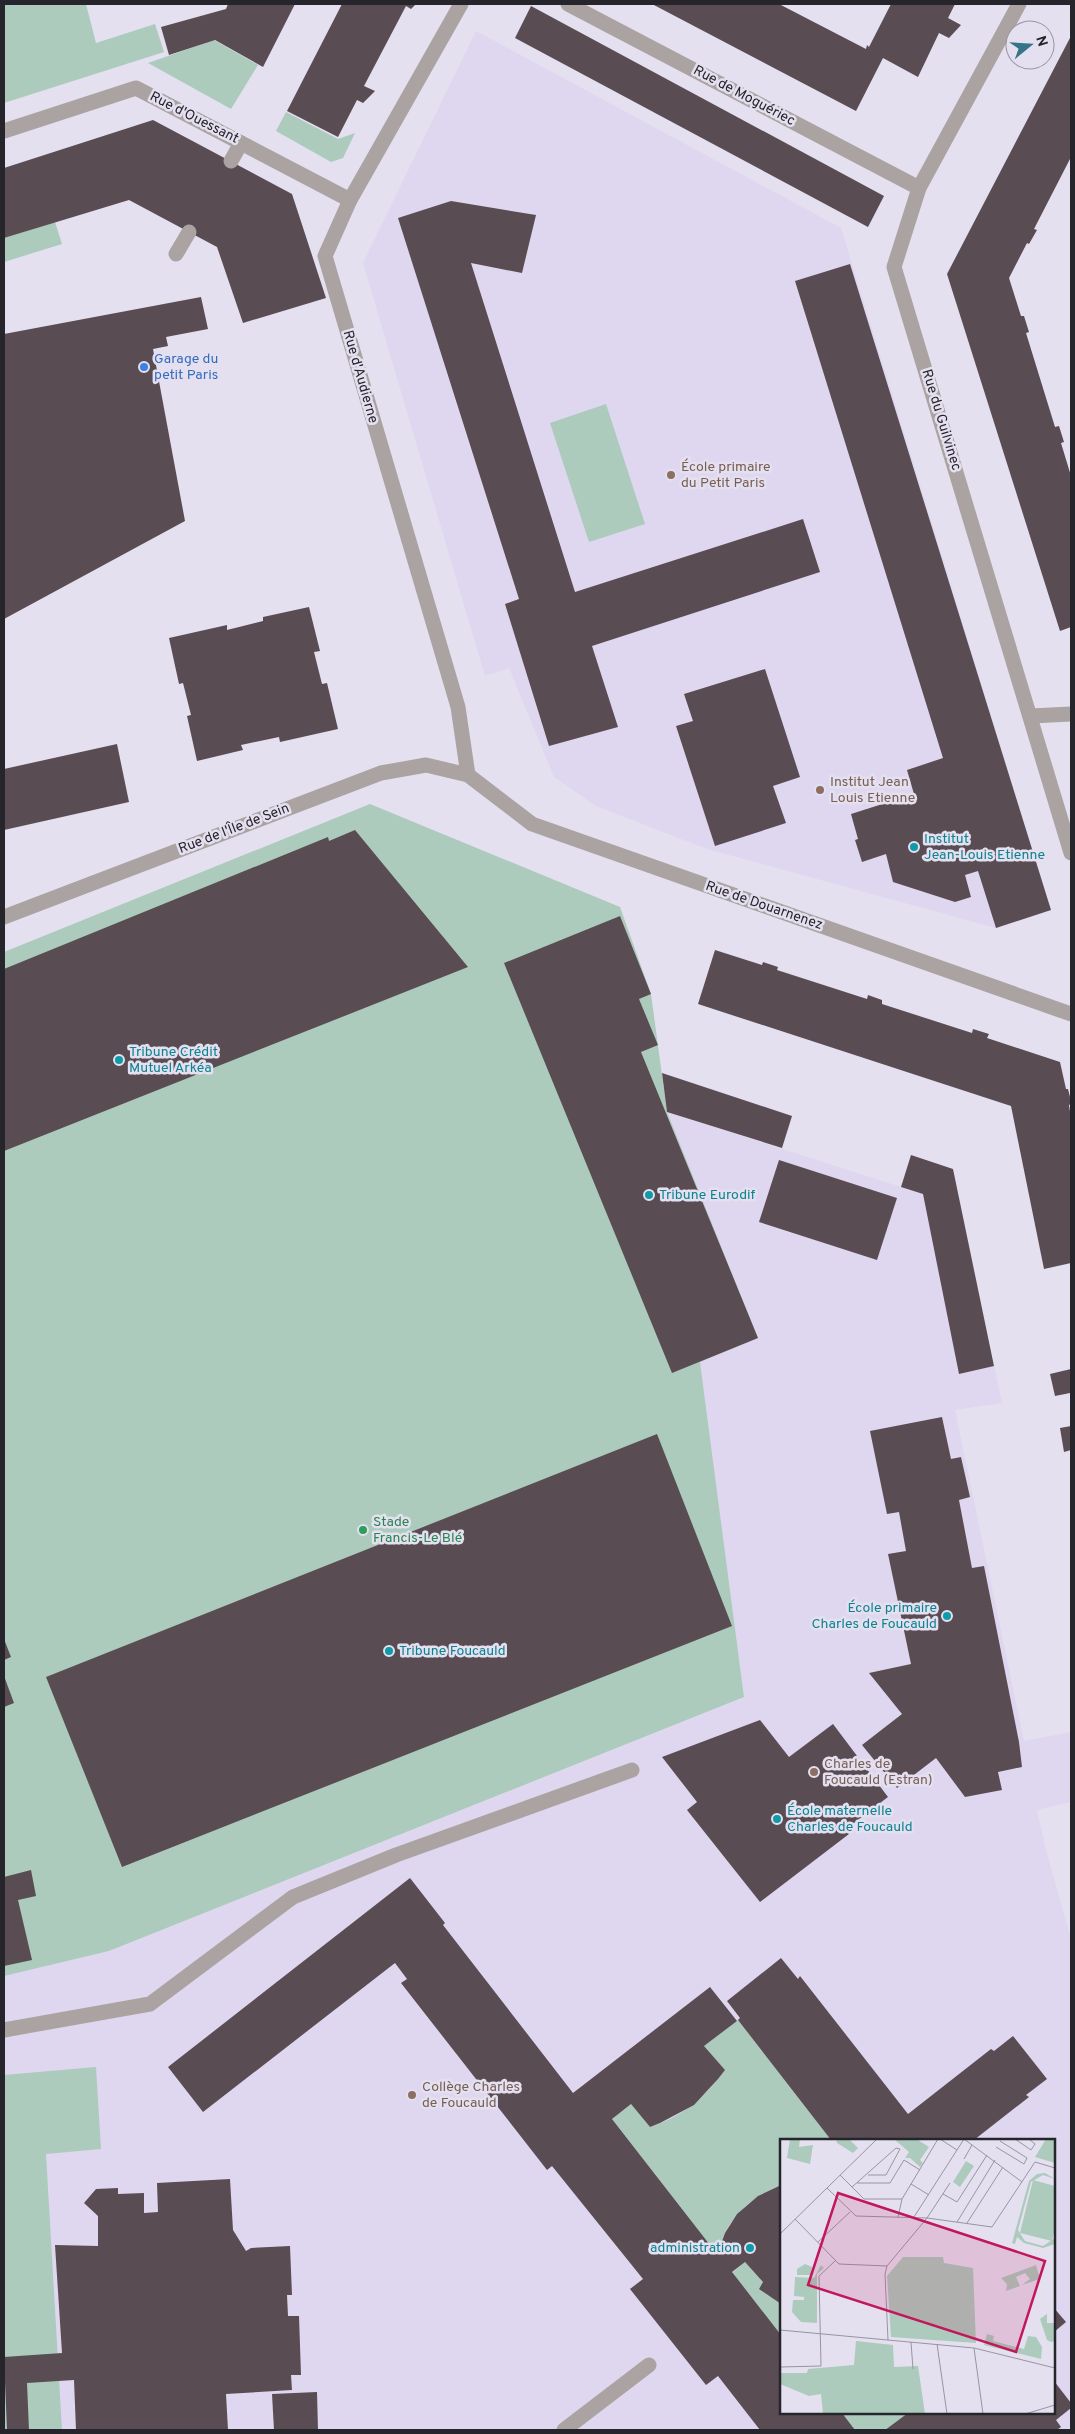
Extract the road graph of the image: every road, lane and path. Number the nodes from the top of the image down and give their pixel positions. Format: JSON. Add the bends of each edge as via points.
{"nodes":[{"id":1,"x":461,"y":4,"type":"edge"},
{"id":2,"x":568,"y":4,"type":"edge"},
{"id":3,"x":1019,"y":4,"type":"edge"},
{"id":4,"x":4,"y":131,"type":"edge"},
{"id":5,"x":241,"y":143,"type":"junction"},
{"id":6,"x":231,"y":161,"type":"dead end"},
{"id":7,"x":919,"y":188,"type":"junction"},
{"id":8,"x":350,"y":200,"type":"junction"},
{"id":9,"x":189,"y":232,"type":"dead end"},
{"id":10,"x":176,"y":254,"type":"dead end"},
{"id":11,"x":1071,"y":714,"type":"edge"},
{"id":12,"x":1031,"y":716,"type":"junction"},
{"id":13,"x":468,"y":775,"type":"junction"},
{"id":14,"x":1071,"y":853,"type":"edge"},
{"id":15,"x":4,"y":917,"type":"edge"},
{"id":16,"x":1071,"y":1014,"type":"edge"},
{"id":17,"x":632,"y":1770,"type":"dead end"},
{"id":18,"x":4,"y":2030,"type":"edge"},
{"id":19,"x":649,"y":2365,"type":"dead end"},
{"id":20,"x":564,"y":2430,"type":"edge"}],
"edges":[{"from":1,"to":8,"type":"street","name":"Rue d'Audierne"},
{"from":2,"to":7,"type":"street","name":"Rue de Moguériec"},
{"from":3,"to":7,"type":"street","name":"Rue du Guilvinec"},
{"from":4,"to":5,"type":"street","name":"Rue d'Ouessant","via":[[136,88]]},
{"from":5,"to":6,"type":"street"},
{"from":5,"to":8,"type":"street","name":"Rue d'Ouessant"},
{"from":7,"to":12,"type":"street","name":"Rue du Guilvinec","via":[[894,267]]},
{"from":8,"to":13,"type":"street","name":"Rue d'Audierne","via":[[325,256],[458,707]]},
{"from":9,"to":10,"type":"street"},
{"from":11,"to":12,"type":"street"},
{"from":12,"to":14,"type":"street","name":"Rue du Guilvinec"},
{"from":13,"to":15,"type":"street","name":"Rue de l'Île de Sein","via":[[426,765],[381,773]]},
{"from":13,"to":16,"type":"street","name":"Rue de Douarnenez","via":[[532,824]]},
{"from":17,"to":18,"type":"street","via":[[396,1855],[293,1897],[150,2004]]},
{"from":19,"to":20,"type":"street"}]}
